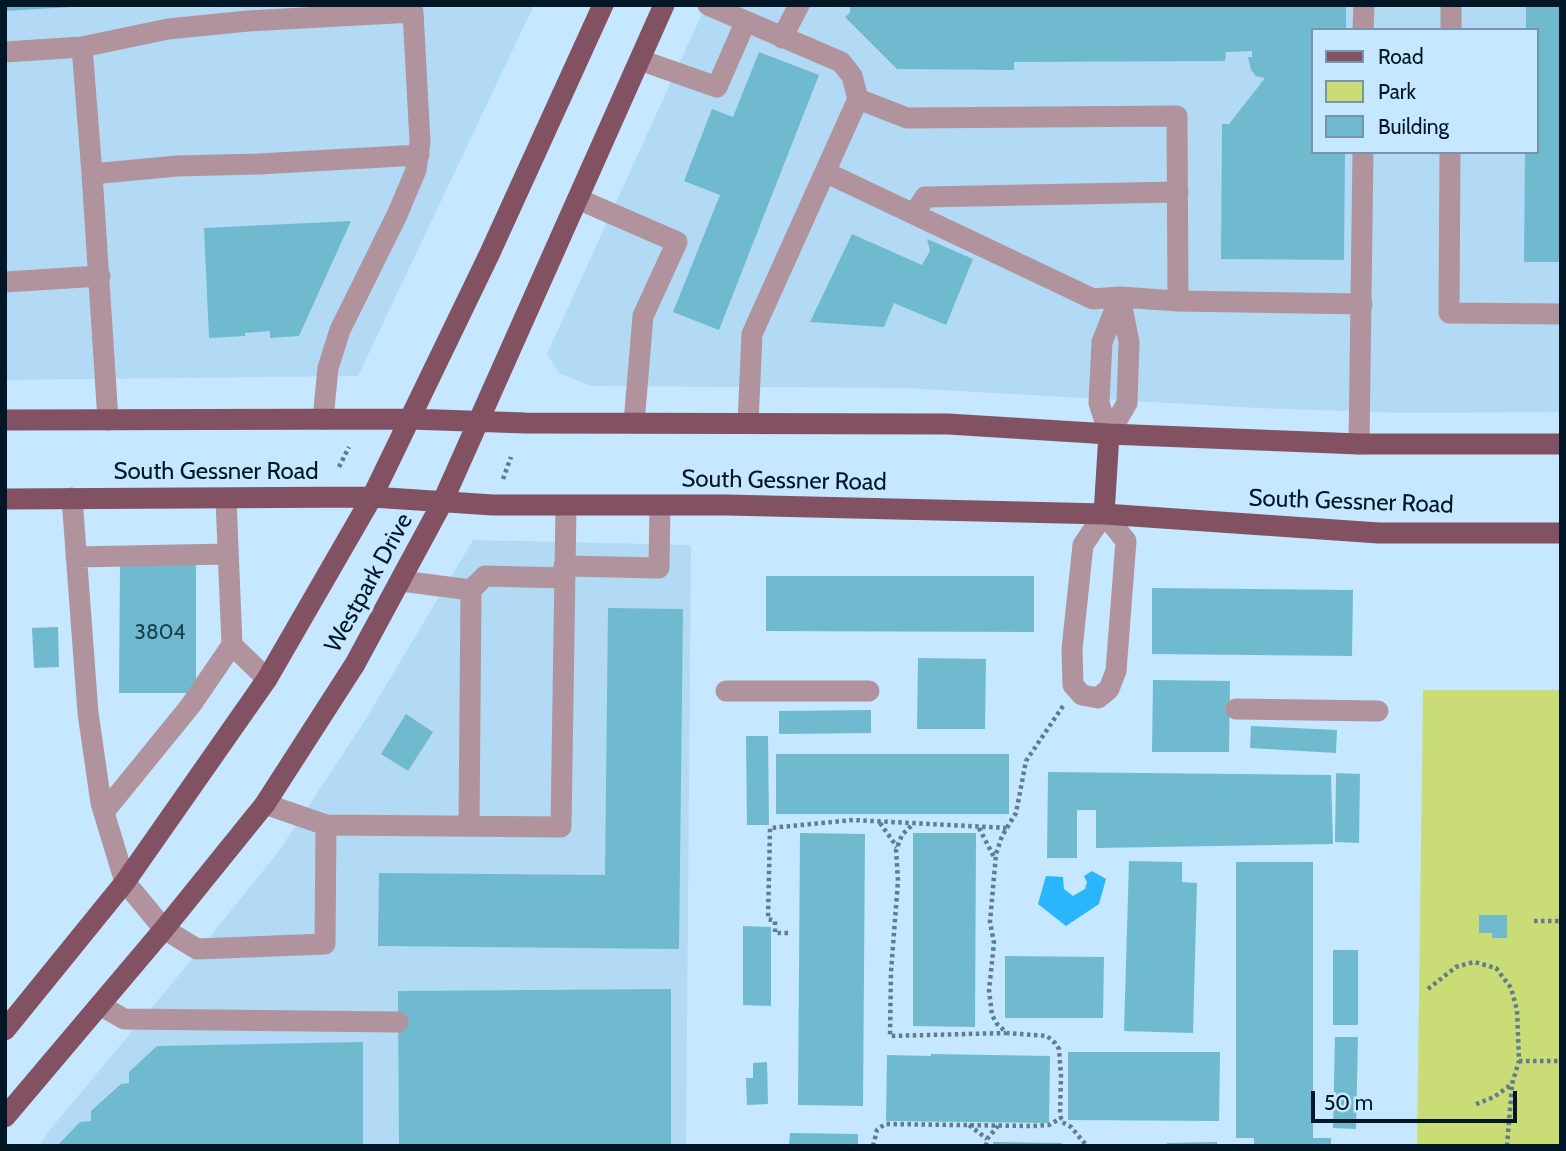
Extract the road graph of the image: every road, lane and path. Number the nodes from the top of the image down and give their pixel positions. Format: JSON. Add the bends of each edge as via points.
{"nodes":[{"id":1,"x":603,"y":5,"type":"edge"},
{"id":2,"x":664,"y":5,"type":"edge"},
{"id":3,"x":708,"y":5,"type":"edge"},
{"id":4,"x":799,"y":5,"type":"edge"},
{"id":5,"x":1364,"y":5,"type":"edge"},
{"id":6,"x":1451,"y":5,"type":"edge"},
{"id":7,"x":745,"y":23,"type":"junction"},
{"id":8,"x":1363,"y":28,"type":"edge"},
{"id":9,"x":1451,"y":28,"type":"edge"},
{"id":10,"x":782,"y":38,"type":"junction"},
{"id":11,"x":82,"y":47,"type":"junction"},
{"id":12,"x":5,"y":52,"type":"edge"},
{"id":13,"x":640,"y":60,"type":"junction"},
{"id":14,"x":858,"y":99,"type":"junction"},
{"id":15,"x":1363,"y":154,"type":"edge"},
{"id":16,"x":1450,"y":154,"type":"edge"},
{"id":17,"x":419,"y":155,"type":"junction"},
{"id":18,"x":825,"y":172,"type":"junction"},
{"id":19,"x":92,"y":174,"type":"junction"},
{"id":20,"x":1178,"y":192,"type":"junction"},
{"id":21,"x":578,"y":198,"type":"junction"},
{"id":22,"x":914,"y":214,"type":"junction"},
{"id":23,"x":100,"y":276,"type":"junction"},
{"id":24,"x":5,"y":282,"type":"edge"},
{"id":25,"x":1120,"y":297,"type":"junction"},
{"id":26,"x":1178,"y":301,"type":"junction"},
{"id":27,"x":1362,"y":304,"type":"junction"},
{"id":28,"x":1561,"y":314,"type":"edge"},
{"id":29,"x":323,"y":419,"type":"junction"},
{"id":30,"x":410,"y":419,"type":"junction"},
{"id":31,"x":5,"y":420,"type":"edge"},
{"id":32,"x":108,"y":420,"type":"junction"},
{"id":33,"x":478,"y":421,"type":"junction"},
{"id":34,"x":634,"y":423,"type":"junction"},
{"id":35,"x":748,"y":423,"type":"junction"},
{"id":36,"x":1109,"y":433,"type":"junction"},
{"id":37,"x":1359,"y":443,"type":"junction"},
{"id":38,"x":1561,"y":444,"type":"edge"},
{"id":39,"x":349,"y":447,"type":"dead end"},
{"id":40,"x":511,"y":457,"type":"dead end"},
{"id":41,"x":340,"y":467,"type":"dead end"},
{"id":42,"x":503,"y":479,"type":"dead end"},
{"id":43,"x":372,"y":497,"type":"junction"},
{"id":44,"x":72,"y":498,"type":"junction"},
{"id":45,"x":5,"y":499,"type":"edge"},
{"id":46,"x":226,"y":499,"type":"junction"},
{"id":47,"x":442,"y":503,"type":"junction"},
{"id":48,"x":566,"y":506,"type":"junction"},
{"id":49,"x":660,"y":506,"type":"junction"},
{"id":50,"x":1104,"y":514,"type":"junction"},
{"id":51,"x":1561,"y":533,"type":"edge"},
{"id":52,"x":228,"y":554,"type":"junction"},
{"id":53,"x":76,"y":557,"type":"junction"},
{"id":54,"x":564,"y":572,"type":"junction"},
{"id":55,"x":401,"y":581,"type":"junction"},
{"id":56,"x":471,"y":590,"type":"junction"},
{"id":57,"x":233,"y":645,"type":"junction"},
{"id":58,"x":267,"y":679,"type":"junction"},
{"id":59,"x":1076,"y":688,"type":"junction"},
{"id":60,"x":726,"y":691,"type":"dead end"},
{"id":61,"x":869,"y":691,"type":"dead end"},
{"id":62,"x":1236,"y":709,"type":"dead end"},
{"id":63,"x":1378,"y":710,"type":"dead end"},
{"id":64,"x":265,"y":804,"type":"junction"},
{"id":65,"x":104,"y":812,"type":"junction"},
{"id":66,"x":879,"y":822,"type":"junction"},
{"id":67,"x":326,"y":825,"type":"junction"},
{"id":68,"x":911,"y":825,"type":"junction"},
{"id":69,"x":469,"y":826,"type":"junction"},
{"id":70,"x":978,"y":827,"type":"junction"},
{"id":71,"x":1007,"y":828,"type":"junction"},
{"id":72,"x":897,"y":846,"type":"junction"},
{"id":73,"x":996,"y":859,"type":"junction"},
{"id":74,"x":125,"y":881,"type":"junction"},
{"id":75,"x":1534,"y":921,"type":"dead end"},
{"id":76,"x":1561,"y":921,"type":"edge"},
{"id":77,"x":164,"y":929,"type":"junction"},
{"id":78,"x":788,"y":933,"type":"dead end"},
{"id":79,"x":1428,"y":989,"type":"dead end"},
{"id":80,"x":100,"y":1005,"type":"junction"},
{"id":81,"x":398,"y":1022,"type":"dead end"},
{"id":82,"x":5,"y":1030,"type":"edge"},
{"id":83,"x":1007,"y":1033,"type":"junction"},
{"id":84,"x":1520,"y":1061,"type":"junction"},
{"id":85,"x":1561,"y":1061,"type":"edge"},
{"id":86,"x":1512,"y":1084,"type":"junction"},
{"id":87,"x":1474,"y":1105,"type":"dead end"},
{"id":88,"x":5,"y":1116,"type":"edge"},
{"id":89,"x":1061,"y":1118,"type":"junction"},
{"id":90,"x":968,"y":1125,"type":"junction"},
{"id":91,"x":999,"y":1125,"type":"junction"},
{"id":92,"x":986,"y":1139,"type":"junction"},
{"id":93,"x":873,"y":1146,"type":"edge"},
{"id":94,"x":986,"y":1146,"type":"edge"},
{"id":95,"x":1087,"y":1146,"type":"edge"},
{"id":96,"x":1507,"y":1146,"type":"edge"}],
"edges":[{"from":1,"to":30,"type":"main road","name":"Westpark Drive"},
{"from":2,"to":13,"type":"main road","name":"Westpark Drive"},
{"from":3,"to":7,"type":"lane"},
{"from":4,"to":10,"type":"lane"},
{"from":5,"to":8,"type":"lane"},
{"from":6,"to":9,"type":"lane"},
{"from":7,"to":10,"type":"lane"},
{"from":7,"to":13,"type":"lane","via":[[717,88]]},
{"from":10,"to":14,"type":"lane","via":[[841,62],[852,76]]},
{"from":11,"to":12,"type":"lane"},
{"from":11,"to":17,"type":"lane","via":[[168,29],[413,12]]},
{"from":11,"to":19,"type":"lane"},
{"from":13,"to":21,"type":"main road","name":"Westpark Drive"},
{"from":14,"to":18,"type":"lane"},
{"from":14,"to":20,"type":"lane","via":[[907,118],[1177,116]]},
{"from":15,"to":27,"type":"lane"},
{"from":16,"to":28,"type":"lane","via":[[1449,313]]},
{"from":17,"to":19,"type":"lane"},
{"from":17,"to":29,"type":"lane","via":[[402,205],[340,330],[328,368]]},
{"from":18,"to":22,"type":"lane"},
{"from":18,"to":35,"type":"lane","via":[[752,334]]},
{"from":19,"to":23,"type":"lane"},
{"from":20,"to":22,"type":"lane","via":[[925,197]]},
{"from":20,"to":26,"type":"lane"},
{"from":21,"to":33,"type":"main road","name":"Westpark Drive"},
{"from":21,"to":34,"type":"lane","via":[[677,242],[643,316]]},
{"from":22,"to":25,"type":"lane","via":[[1093,299]]},
{"from":23,"to":24,"type":"lane"},
{"from":23,"to":32,"type":"lane"},
{"from":25,"to":26,"type":"lane"},
{"from":25,"to":36,"type":"lane","via":[[1102,342],[1099,402]]},
{"from":26,"to":27,"type":"lane"},
{"from":27,"to":37,"type":"lane"},
{"from":29,"to":30,"type":"main road"},
{"from":29,"to":32,"type":"main road"},
{"from":30,"to":33,"type":"main road"},
{"from":30,"to":43,"type":"main road","name":"Westpark Drive"},
{"from":31,"to":32,"type":"main road"},
{"from":33,"to":34,"type":"main road"},
{"from":33,"to":47,"type":"main road","name":"Westpark Drive"},
{"from":34,"to":35,"type":"main road"},
{"from":35,"to":36,"type":"main road","via":[[948,424]]},
{"from":36,"to":37,"type":"main road"},
{"from":36,"to":50,"type":"main road"},
{"from":37,"to":38,"type":"main road"},
{"from":39,"to":41,"type":"path"},
{"from":40,"to":42,"type":"path"},
{"from":43,"to":46,"type":"main road","name":"South Gessner Road"},
{"from":43,"to":47,"type":"main road","name":"South Gessner Road"},
{"from":43,"to":58,"type":"main road","name":"Westpark Drive"},
{"from":44,"to":45,"type":"main road","name":"South Gessner Road"},
{"from":44,"to":46,"type":"main road","name":"South Gessner Road"},
{"from":44,"to":53,"type":"lane"},
{"from":46,"to":52,"type":"lane"},
{"from":47,"to":48,"type":"main road","name":"South Gessner Road"},
{"from":47,"to":55,"type":"main road","name":"Westpark Drive"},
{"from":48,"to":49,"type":"main road","name":"South Gessner Road"},
{"from":48,"to":54,"type":"lane"},
{"from":49,"to":50,"type":"main road","name":"South Gessner Road"},
{"from":49,"to":54,"type":"lane","via":[[659,568]]},
{"from":50,"to":51,"type":"main road","name":"South Gessner Road","via":[[1379,533]]},
{"from":50,"to":59,"type":"lane","via":[[1083,545],[1072,649]]},
{"from":50,"to":59,"type":"lane","via":[[1126,541],[1116,671],[1109,689],[1098,698],[1082,695]]},
{"from":52,"to":53,"type":"lane"},
{"from":52,"to":57,"type":"lane"},
{"from":53,"to":65,"type":"lane","via":[[88,713]]},
{"from":54,"to":56,"type":"lane","via":[[485,576]]},
{"from":54,"to":69,"type":"lane","via":[[561,827]]},
{"from":55,"to":56,"type":"lane"},
{"from":55,"to":64,"type":"main road","name":"Westpark Drive","via":[[355,664]]},
{"from":56,"to":69,"type":"lane"},
{"from":57,"to":58,"type":"lane"},
{"from":57,"to":65,"type":"lane"},
{"from":58,"to":74,"type":"main road","name":"Westpark Drive"},
{"from":59,"to":71,"type":"path","via":[[1026,761],[1021,796]]},
{"from":60,"to":61,"type":"lane"},
{"from":62,"to":63,"type":"lane"},
{"from":64,"to":67,"type":"lane"},
{"from":64,"to":77,"type":"main road","name":"Westpark Drive"},
{"from":65,"to":74,"type":"lane"},
{"from":66,"to":68,"type":"path"},
{"from":66,"to":72,"type":"path"},
{"from":66,"to":78,"type":"path","via":[[771,828],[768,919],[775,921],[775,933]]},
{"from":67,"to":69,"type":"lane"},
{"from":67,"to":77,"type":"lane","via":[[325,944],[197,949]]},
{"from":68,"to":70,"type":"path"},
{"from":68,"to":72,"type":"path"},
{"from":70,"to":71,"type":"path"},
{"from":70,"to":73,"type":"path"},
{"from":71,"to":73,"type":"path"},
{"from":72,"to":83,"type":"path","via":[[890,1036]]},
{"from":73,"to":83,"type":"path","via":[[989,990],[992,1015]]},
{"from":74,"to":77,"type":"lane"},
{"from":74,"to":82,"type":"main road","name":"Westpark Drive"},
{"from":75,"to":76,"type":"path"},
{"from":77,"to":80,"type":"main road","name":"Westpark Drive"},
{"from":79,"to":84,"type":"path","via":[[1456,967],[1474,962],[1496,968],[1511,988],[1517,1010]]},
{"from":80,"to":81,"type":"lane","via":[[124,1019]]},
{"from":80,"to":88,"type":"main road","name":"Westpark Drive"},
{"from":83,"to":89,"type":"path","via":[[1047,1036],[1055,1042]]},
{"from":84,"to":85,"type":"path"},
{"from":84,"to":86,"type":"path"},
{"from":86,"to":87,"type":"path"},
{"from":86,"to":96,"type":"path"},
{"from":89,"to":91,"type":"path","via":[[1049,1125]]},
{"from":89,"to":95,"type":"path"},
{"from":90,"to":91,"type":"path"},
{"from":90,"to":92,"type":"path"},
{"from":90,"to":93,"type":"path","via":[[885,1124],[877,1130]]},
{"from":91,"to":92,"type":"path"},
{"from":92,"to":94,"type":"path"}]}
